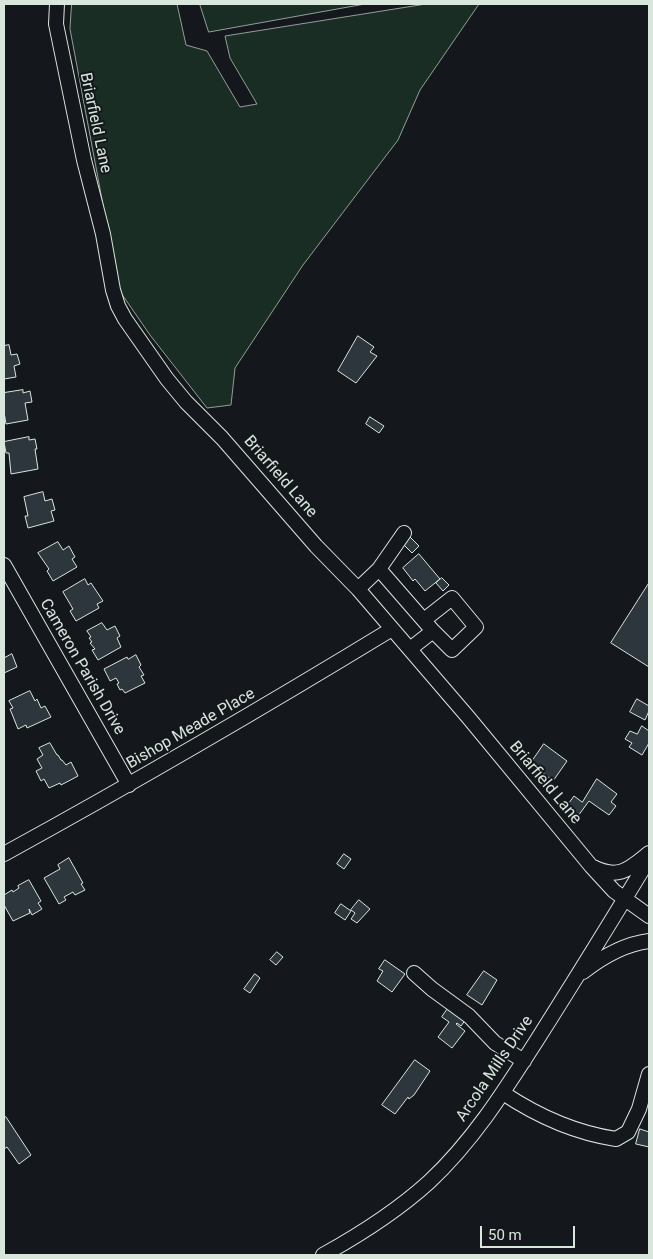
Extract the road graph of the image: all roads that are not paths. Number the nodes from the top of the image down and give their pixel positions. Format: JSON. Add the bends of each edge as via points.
{"nodes":[{"id":1,"x":56,"y":5,"type":"edge"},
{"id":2,"x":404,"y":533,"type":"dead end"},
{"id":3,"x":4,"y":565,"type":"edge"},
{"id":4,"x":379,"y":569,"type":"junction"},
{"id":5,"x":358,"y":590,"type":"junction"},
{"id":6,"x":392,"y":629,"type":"junction"},
{"id":7,"x":410,"y":648,"type":"junction"},
{"id":8,"x":129,"y":785,"type":"junction"},
{"id":9,"x":649,"y":852,"type":"edge"},
{"id":10,"x":4,"y":854,"type":"edge"},
{"id":11,"x":649,"y":859,"type":"edge"},
{"id":12,"x":591,"y":866,"type":"junction"},
{"id":13,"x":624,"y":899,"type":"junction"},
{"id":14,"x":649,"y":916,"type":"edge"},
{"id":15,"x":649,"y":941,"type":"edge"},
{"id":16,"x":414,"y":973,"type":"dead end"},
{"id":17,"x":577,"y":977,"type":"junction"},
{"id":18,"x":524,"y":1061,"type":"junction"},
{"id":19,"x":649,"y":1074,"type":"edge"},
{"id":20,"x":503,"y":1093,"type":"junction"},
{"id":21,"x":323,"y":1255,"type":"edge"}],
"edges":[{"from":1,"to":5,"type":"street","name":"Briarfield Lane","via":[[58,37],[118,306],[186,402]]},
{"from":2,"to":4,"type":"street"},
{"from":3,"to":8,"type":"street","name":"Cameron Parish Drive"},
{"from":4,"to":5,"type":"street"},
{"from":4,"to":7,"type":"street","via":[[428,625]]},
{"from":5,"to":6,"type":"street","name":"Briarfield Lane"},
{"from":6,"to":7,"type":"street","name":"Briarfield Lane"},
{"from":6,"to":8,"type":"street","name":"Bishop Meade Place"},
{"from":7,"to":12,"type":"street","name":"Briarfield Lane"},
{"from":8,"to":10,"type":"street","name":"Bishop Meade Place"},
{"from":9,"to":12,"type":"street","via":[[620,873],[609,873]]},
{"from":11,"to":13,"type":"street","name":"Arcola Mills Drive"},
{"from":12,"to":13,"type":"street","name":"Briarfield Lane"},
{"from":13,"to":14,"type":"street","name":"Briarfield Lane"},
{"from":13,"to":17,"type":"street","name":"Arcola Mills Drive"},
{"from":15,"to":17,"type":"street","via":[[608,955]]},
{"from":16,"to":18,"type":"street","via":[[469,1016],[496,1043]]},
{"from":17,"to":18,"type":"street","name":"Arcola Mills Drive"},
{"from":18,"to":20,"type":"street","name":"Arcola Mills Drive"},
{"from":19,"to":20,"type":"street","via":[[639,1109],[628,1132],[616,1139],[591,1135],[523,1107]]},
{"from":20,"to":21,"type":"street","name":"Arcola Mills Drive","via":[[455,1155],[429,1182],[390,1214]]}]}
